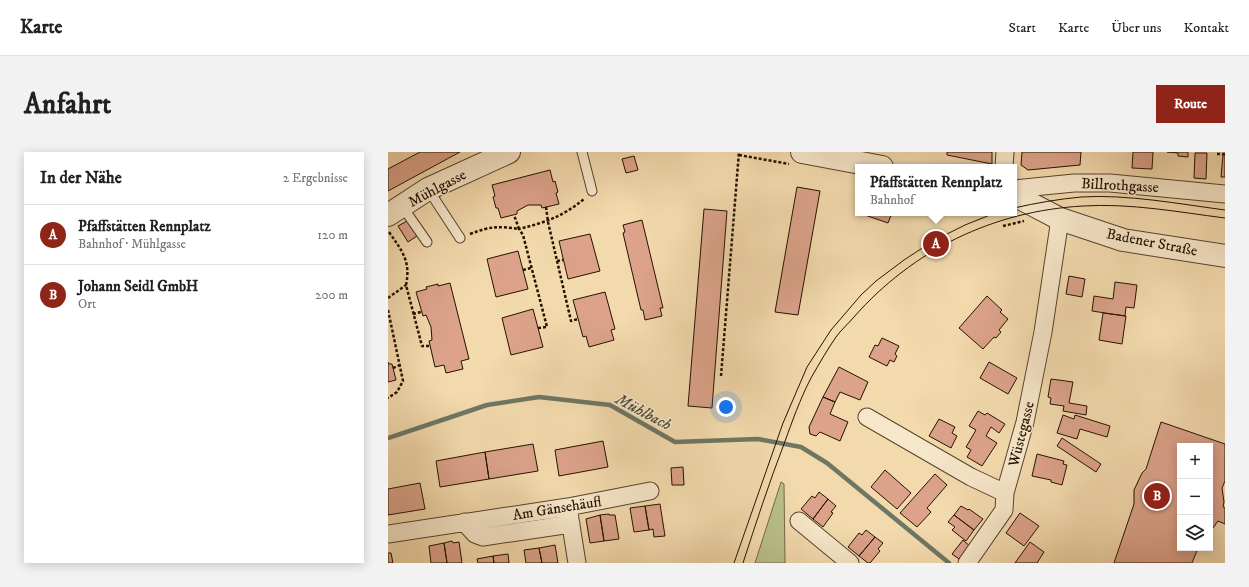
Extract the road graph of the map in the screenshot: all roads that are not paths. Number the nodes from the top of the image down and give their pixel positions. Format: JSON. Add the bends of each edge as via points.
{"nodes":[{"id":1,"x":509,"y":152,"type":"edge"},
{"id":2,"x":582,"y":152,"type":"edge"},
{"id":3,"x":802,"y":152,"type":"edge"},
{"id":4,"x":1005,"y":152,"type":"edge"},
{"id":5,"x":866,"y":164,"type":"edge"},
{"id":6,"x":1004,"y":164,"type":"edge"},
{"id":7,"x":1017,"y":189,"type":"edge"},
{"id":8,"x":428,"y":190,"type":"junction"},
{"id":9,"x":592,"y":191,"type":"road end"},
{"id":10,"x":1225,"y":194,"type":"edge"},
{"id":11,"x":1017,"y":197,"type":"edge"},
{"id":12,"x":395,"y":211,"type":"edge"},
{"id":13,"x":1060,"y":219,"type":"junction"},
{"id":14,"x":460,"y":238,"type":"road end"},
{"id":15,"x":427,"y":242,"type":"dead end"},
{"id":16,"x":1225,"y":256,"type":"edge"},
{"id":17,"x":867,"y":417,"type":"dead end"},
{"id":18,"x":650,"y":491,"type":"dead end"},
{"id":19,"x":1006,"y":493,"type":"junction"},
{"id":20,"x":568,"y":507,"type":"junction"},
{"id":21,"x":799,"y":521,"type":"dead end"},
{"id":22,"x":464,"y":522,"type":"junction"},
{"id":23,"x":571,"y":524,"type":"junction"},
{"id":24,"x":388,"y":534,"type":"edge"},
{"id":25,"x":577,"y":563,"type":"edge"},
{"id":26,"x":850,"y":563,"type":"edge"},
{"id":27,"x":967,"y":563,"type":"edge"}],
"edges":[{"from":1,"to":8,"type":"street","name":"Mühlgasse"},
{"from":2,"to":9,"type":"lane"},
{"from":3,"to":5,"type":"street"},
{"from":4,"to":6,"type":"street"},
{"from":7,"to":10,"type":"street","name":"Billrothgasse","via":[[1074,183],[1110,183]]},
{"from":8,"to":12,"type":"street","name":"Mühlgasse"},
{"from":8,"to":14,"type":"lane"},
{"from":11,"to":13,"type":"street","name":"Badener Straße"},
{"from":12,"to":15,"type":"lane"},
{"from":13,"to":16,"type":"street","name":"Badener Straße","via":[[1122,240]]},
{"from":13,"to":19,"type":"street","name":"Wüstegasse","via":[[1026,422]]},
{"from":17,"to":19,"type":"street","via":[[971,477]]},
{"from":18,"to":20,"type":"street","name":"Am Gänsehäufl"},
{"from":19,"to":27,"type":"street","name":"Wüstegasse","via":[[1004,510]]},
{"from":20,"to":22,"type":"street","name":"Am Gänsehäufl"},
{"from":20,"to":23,"type":"street"},
{"from":21,"to":26,"type":"street"},
{"from":22,"to":23,"type":"street","name":"Am Gänsehäufl","via":[[475,534],[483,536]]},
{"from":22,"to":24,"type":"street","name":"Am Gänsehäufl"},
{"from":23,"to":25,"type":"street"}]}
